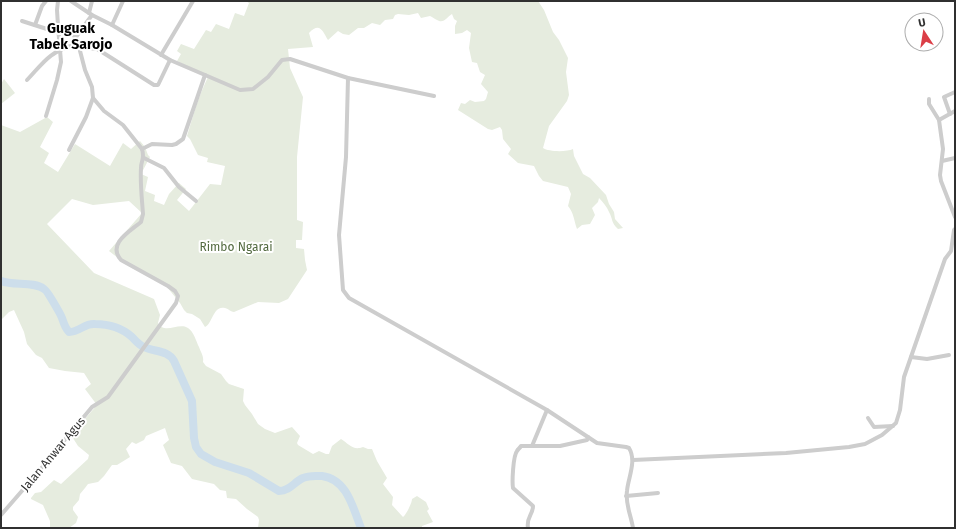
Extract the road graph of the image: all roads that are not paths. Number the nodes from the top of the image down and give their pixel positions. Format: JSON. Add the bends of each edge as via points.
{"nodes":[{"id":1,"x":46,"y":1,"type":"edge"},
{"id":2,"x":58,"y":1,"type":"edge"},
{"id":3,"x":71,"y":1,"type":"edge"},
{"id":4,"x":92,"y":1,"type":"edge"},
{"id":5,"x":123,"y":1,"type":"edge"},
{"id":6,"x":193,"y":1,"type":"edge"},
{"id":7,"x":90,"y":14,"type":"junction"},
{"id":8,"x":22,"y":20,"type":"dead end"},
{"id":9,"x":35,"y":25,"type":"junction"},
{"id":10,"x":112,"y":25,"type":"junction"},
{"id":11,"x":59,"y":32,"type":"junction"},
{"id":12,"x":76,"y":37,"type":"junction"},
{"id":13,"x":74,"y":45,"type":"junction"},
{"id":14,"x":79,"y":47,"type":"junction"},
{"id":15,"x":60,"y":49,"type":"junction"},
{"id":16,"x":161,"y":55,"type":"junction"},
{"id":17,"x":170,"y":60,"type":"junction"},
{"id":18,"x":205,"y":75,"type":"junction"},
{"id":19,"x":348,"y":78,"type":"junction"},
{"id":20,"x":27,"y":80,"type":"dead end"},
{"id":21,"x":955,"y":92,"type":"edge"},
{"id":22,"x":434,"y":96,"type":"dead end"},
{"id":23,"x":93,"y":98,"type":"junction"},
{"id":24,"x":929,"y":99,"type":"dead end"},
{"id":25,"x":955,"y":111,"type":"edge"},
{"id":26,"x":950,"y":114,"type":"junction"},
{"id":27,"x":46,"y":116,"type":"dead end"},
{"id":28,"x":938,"y":120,"type":"junction"},
{"id":29,"x":142,"y":149,"type":"junction"},
{"id":30,"x":69,"y":150,"type":"dead end"},
{"id":31,"x":144,"y":158,"type":"junction"},
{"id":32,"x":955,"y":158,"type":"edge"},
{"id":33,"x":942,"y":161,"type":"junction"},
{"id":34,"x":196,"y":200,"type":"dead end"},
{"id":35,"x":955,"y":218,"type":"edge"},
{"id":36,"x":955,"y":229,"type":"edge"},
{"id":37,"x":949,"y":355,"type":"dead end"},
{"id":38,"x":911,"y":357,"type":"junction"},
{"id":39,"x":547,"y":410,"type":"junction"},
{"id":40,"x":868,"y":418,"type":"dead end"},
{"id":41,"x":893,"y":426,"type":"junction"},
{"id":42,"x":588,"y":437,"type":"junction"},
{"id":43,"x":532,"y":446,"type":"junction"},
{"id":44,"x":633,"y":460,"type":"junction"},
{"id":45,"x":658,"y":493,"type":"dead end"},
{"id":46,"x":626,"y":496,"type":"junction"},
{"id":47,"x":1,"y":515,"type":"edge"},
{"id":48,"x":528,"y":528,"type":"edge"},
{"id":49,"x":633,"y":528,"type":"edge"}],
"edges":[{"from":1,"to":9,"type":"street"},
{"from":2,"to":11,"type":"street"},
{"from":3,"to":7,"type":"street"},
{"from":4,"to":7,"type":"street"},
{"from":5,"to":10,"type":"street"},
{"from":6,"to":16,"type":"street"},
{"from":7,"to":10,"type":"street"},
{"from":7,"to":12,"type":"street"},
{"from":8,"to":9,"type":"street"},
{"from":9,"to":11,"type":"street"},
{"from":10,"to":16,"type":"street"},
{"from":11,"to":12,"type":"street","via":[[68,32]]},
{"from":11,"to":15,"type":"street"},
{"from":12,"to":13,"type":"street"},
{"from":13,"to":14,"type":"street"},
{"from":13,"to":15,"type":"street"},
{"from":14,"to":17,"type":"street","via":[[102,52],[154,85],[158,85]]},
{"from":14,"to":23,"type":"street"},
{"from":15,"to":20,"type":"street"},
{"from":15,"to":27,"type":"street","via":[[61,62]]},
{"from":16,"to":17,"type":"street"},
{"from":17,"to":18,"type":"street"},
{"from":18,"to":19,"type":"street","via":[[240,90],[253,89],[268,77],[282,60],[290,59]]},
{"from":18,"to":29,"type":"street","via":[[183,139],[172,145],[152,144]]},
{"from":19,"to":22,"type":"street"},
{"from":19,"to":39,"type":"street","via":[[346,157],[339,235],[343,290],[349,298]]},
{"from":21,"to":26,"type":"street","via":[[944,97]]},
{"from":23,"to":29,"type":"street","via":[[104,111],[123,125]]},
{"from":23,"to":30,"type":"street"},
{"from":24,"to":28,"type":"street"},
{"from":25,"to":26,"type":"street"},
{"from":26,"to":28,"type":"street"},
{"from":28,"to":33,"type":"street","via":[[943,149]]},
{"from":29,"to":31,"type":"street"},
{"from":31,"to":34,"type":"street","via":[[164,168],[179,187]]},
{"from":31,"to":47,"type":"street","name":"Jalan Anwar Agus","via":[[141,166],[141,222],[118,242],[117,255],[121,260],[175,291],[178,296],[176,302],[108,397],[92,407]]},
{"from":32,"to":33,"type":"street"},
{"from":33,"to":35,"type":"street","via":[[941,181]]},
{"from":36,"to":38,"type":"street","via":[[952,251],[945,259]]},
{"from":37,"to":38,"type":"street","via":[[927,359]]},
{"from":38,"to":41,"type":"street","via":[[904,377],[900,410]]},
{"from":39,"to":42,"type":"street"},
{"from":39,"to":43,"type":"street"},
{"from":40,"to":41,"type":"street","via":[[874,427]]},
{"from":41,"to":44,"type":"street","via":[[865,444],[849,447],[786,453]]},
{"from":42,"to":43,"type":"street","via":[[587,440],[560,446]]},
{"from":42,"to":44,"type":"street","via":[[597,443],[629,448]]},
{"from":43,"to":48,"type":"street","via":[[522,446],[516,451],[512,481],[513,488],[533,504],[528,518]]},
{"from":44,"to":46,"type":"street"},
{"from":45,"to":46,"type":"street"},
{"from":46,"to":49,"type":"street"}]}
